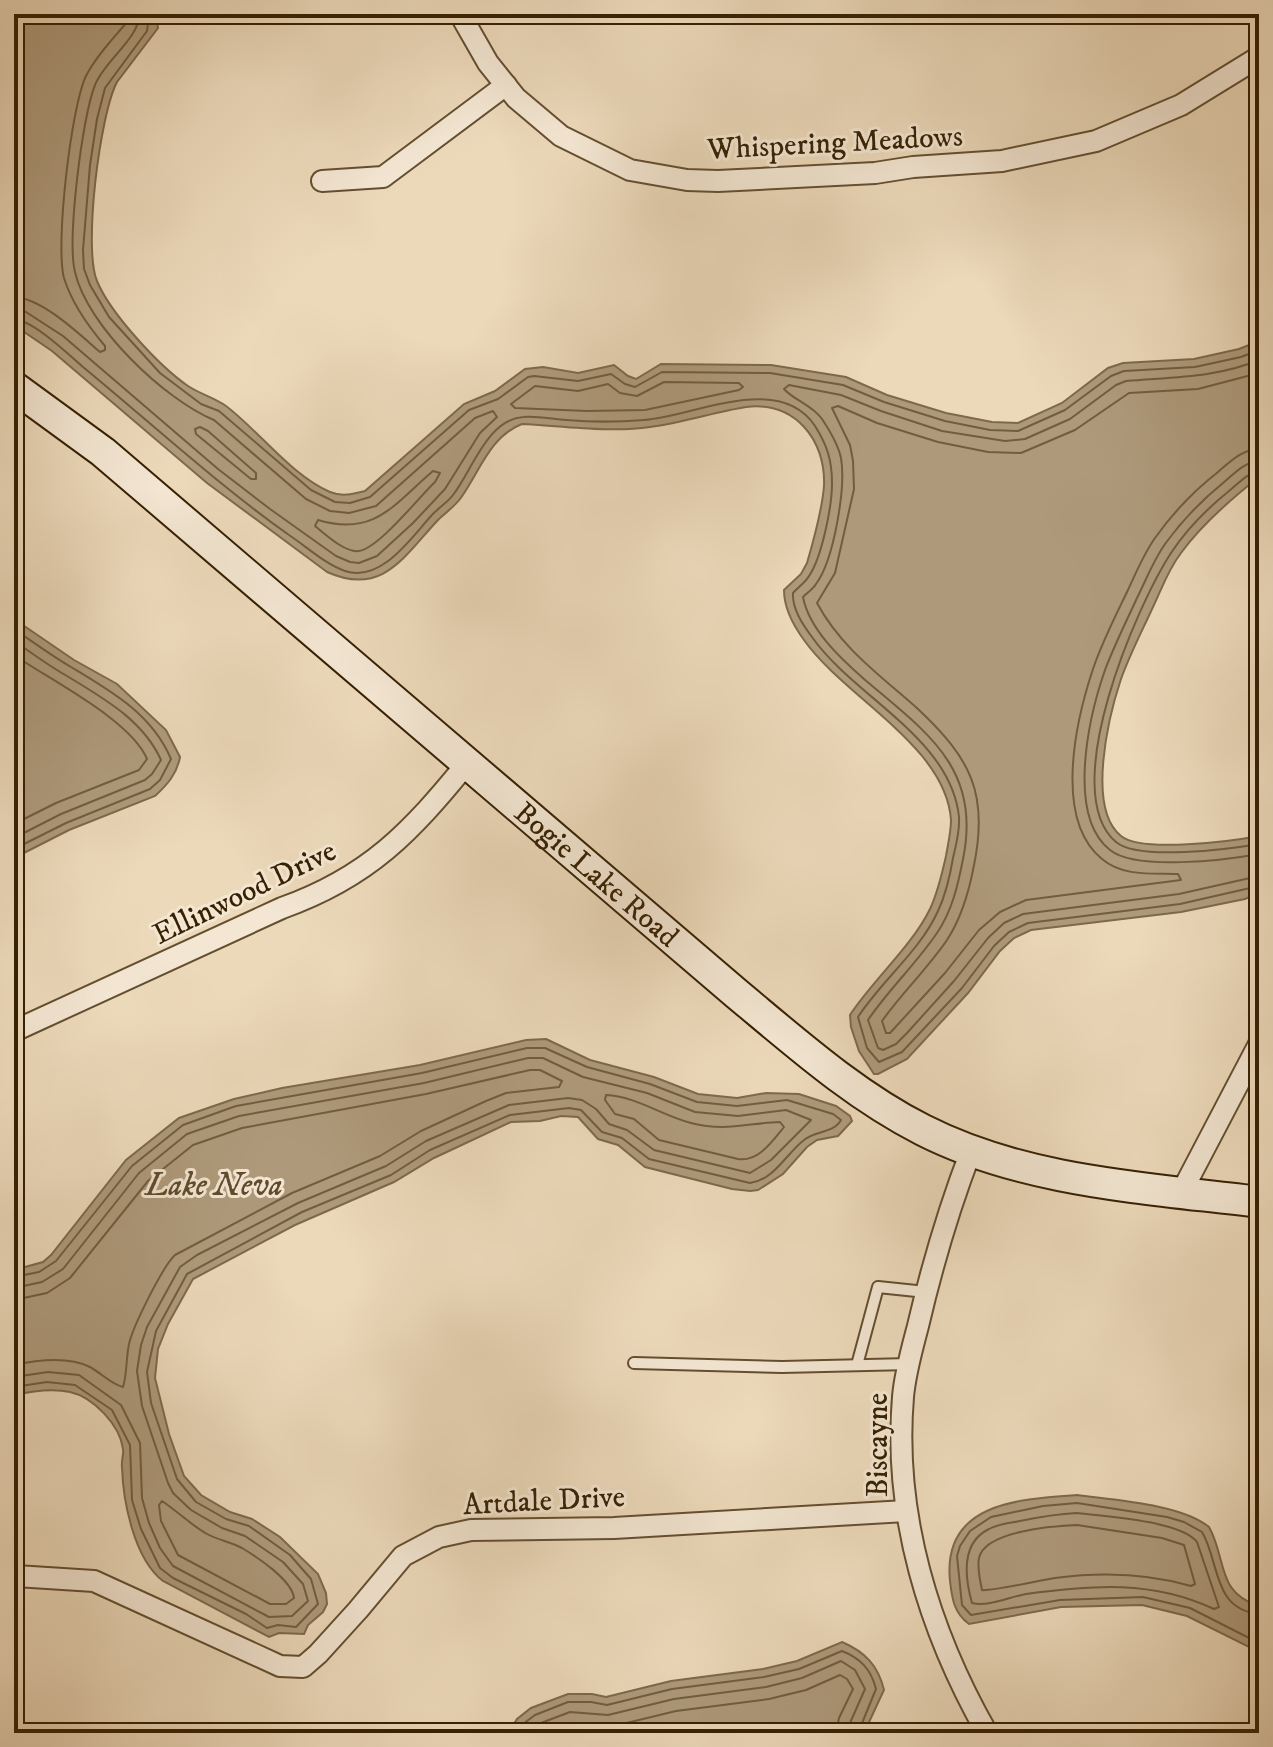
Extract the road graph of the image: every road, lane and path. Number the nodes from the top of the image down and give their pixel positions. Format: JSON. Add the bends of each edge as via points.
{"nodes":[{"id":1,"x":460,"y":14,"type":"edge"},
{"id":2,"x":1259,"y":57,"type":"edge"},
{"id":3,"x":506,"y":85,"type":"junction"},
{"id":4,"x":322,"y":181,"type":"dead end"},
{"id":5,"x":14,"y":387,"type":"edge"},
{"id":6,"x":468,"y":762,"type":"junction"},
{"id":7,"x":14,"y":1031,"type":"edge"},
{"id":8,"x":1259,"y":1044,"type":"edge"},
{"id":9,"x":971,"y":1151,"type":"junction"},
{"id":10,"x":1181,"y":1193,"type":"junction"},
{"id":11,"x":1259,"y":1202,"type":"edge"},
{"id":12,"x":926,"y":1292,"type":"junction"},
{"id":13,"x":634,"y":1363,"type":"dead end"},
{"id":14,"x":910,"y":1364,"type":"junction"},
{"id":15,"x":857,"y":1365,"type":"junction"},
{"id":16,"x":906,"y":1511,"type":"junction"},
{"id":17,"x":16,"y":1576,"type":"dead end"},
{"id":18,"x":987,"y":1733,"type":"edge"}],
"edges":[{"from":1,"to":3,"type":"street","name":"Whispering Meadows"},
{"from":2,"to":3,"type":"street","name":"Whispering Meadows","via":[[1181,105],[1096,141],[1002,161],[718,181],[618,165],[561,136]]},
{"from":3,"to":4,"type":"street","via":[[383,177]]},
{"from":5,"to":6,"type":"main road","name":"Bogie Lake Road","via":[[103,452]]},
{"from":6,"to":7,"type":"street","name":"Ellinwood Drive","via":[[396,844],[320,895]]},
{"from":6,"to":9,"type":"main road","name":"Bogie Lake Road","via":[[834,1073],[901,1118]]},
{"from":8,"to":10,"type":"street"},
{"from":9,"to":10,"type":"main road","name":"Bogie Lake Road","via":[[1046,1172]]},
{"from":9,"to":12,"type":"street","name":"Biscayne"},
{"from":10,"to":11,"type":"main road","name":"Bogie Lake Road"},
{"from":12,"to":14,"type":"street","name":"Biscayne"},
{"from":12,"to":15,"type":"lane","via":[[878,1287]]},
{"from":13,"to":15,"type":"lane"},
{"from":14,"to":15,"type":"lane"},
{"from":14,"to":16,"type":"street","name":"Biscayne","via":[[901,1454]]},
{"from":16,"to":17,"type":"street","name":"Artdale Drive","via":[[614,1528],[471,1530],[439,1537],[403,1556],[303,1667],[280,1666],[94,1581]]},
{"from":16,"to":18,"type":"street","name":"Biscayne","via":[[949,1658]]}]}
